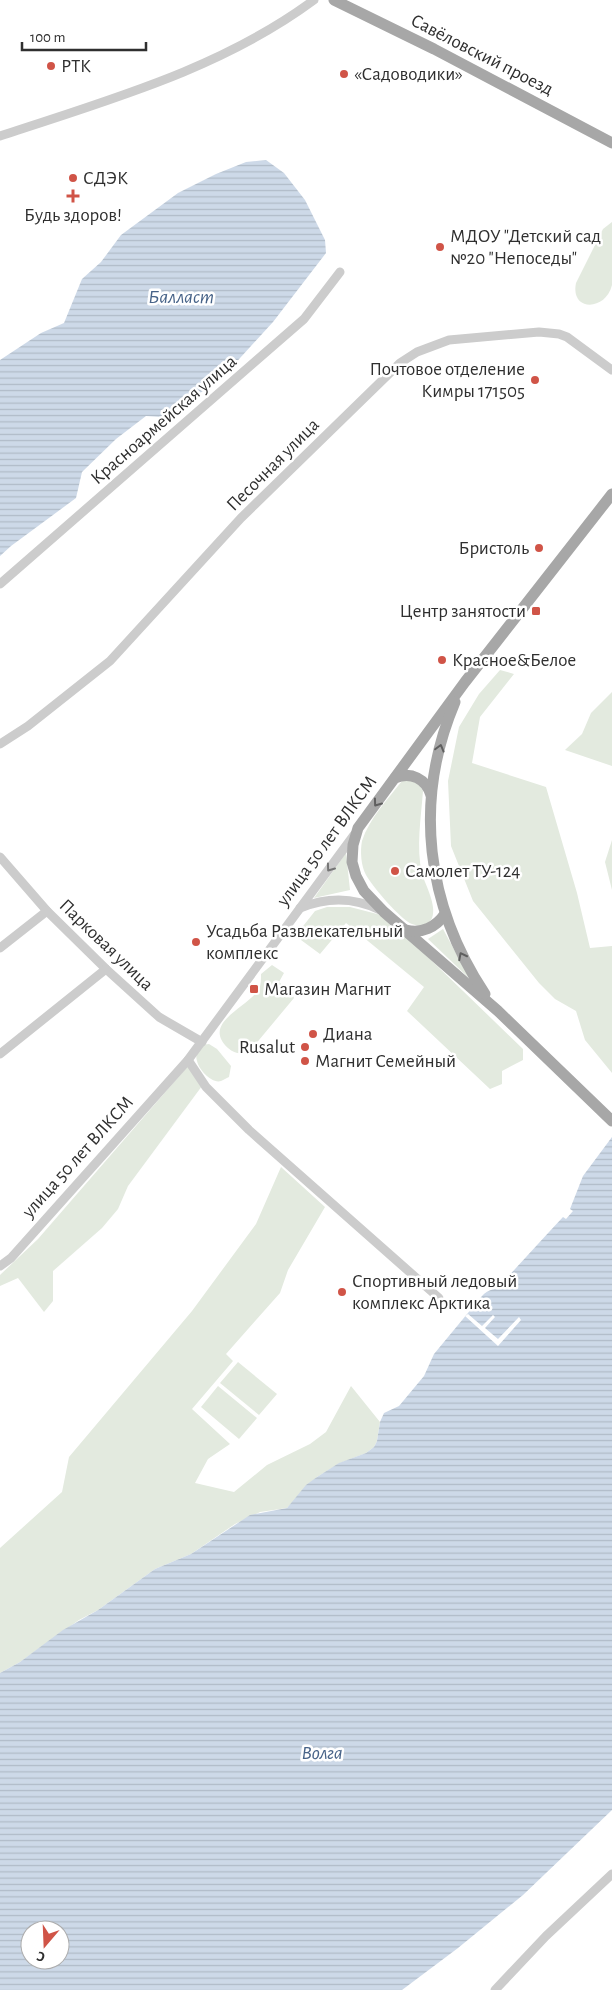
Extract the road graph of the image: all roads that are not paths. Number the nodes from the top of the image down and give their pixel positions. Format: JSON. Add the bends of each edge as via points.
{"nodes":[{"id":1,"x":314,"y":0,"type":"edge"},
{"id":2,"x":334,"y":0,"type":"edge"},
{"id":3,"x":0,"y":136,"type":"edge"},
{"id":4,"x":612,"y":142,"type":"edge"},
{"id":5,"x":340,"y":272,"type":"dead end"},
{"id":6,"x":612,"y":370,"type":"edge"},
{"id":7,"x":612,"y":494,"type":"edge"},
{"id":8,"x":0,"y":584,"type":"edge"},
{"id":9,"x":465,"y":682,"type":"junction"},
{"id":10,"x":0,"y":744,"type":"edge"},
{"id":11,"x":395,"y":778,"type":"junction"},
{"id":12,"x":431,"y":796,"type":"junction"},
{"id":13,"x":358,"y":828,"type":"junction"},
{"id":14,"x":0,"y":857,"type":"edge"},
{"id":15,"x":300,"y":908,"type":"junction"},
{"id":16,"x":47,"y":911,"type":"junction"},
{"id":17,"x":384,"y":912,"type":"junction"},
{"id":18,"x":445,"y":914,"type":"junction"},
{"id":19,"x":406,"y":930,"type":"junction"},
{"id":20,"x":0,"y":948,"type":"edge"},
{"id":21,"x":106,"y":969,"type":"junction"},
{"id":22,"x":498,"y":1012,"type":"junction"},
{"id":23,"x":202,"y":1042,"type":"junction"},
{"id":24,"x":0,"y":1054,"type":"edge"},
{"id":25,"x":188,"y":1060,"type":"junction"},
{"id":26,"x":612,"y":1122,"type":"edge"},
{"id":27,"x":0,"y":1266,"type":"edge"},
{"id":28,"x":440,"y":1298,"type":"dead end"},
{"id":29,"x":612,"y":1874,"type":"edge"},
{"id":30,"x":495,"y":1990,"type":"edge"}],
"edges":[{"from":1,"to":3,"type":"street","via":[[258,37],[220,57],[100,104]]},
{"from":2,"to":4,"type":"main road","name":"Савёловский проезд"},
{"from":5,"to":8,"type":"street","name":"Красноармейская улица","via":[[304,319]]},
{"from":6,"to":10,"type":"street","name":"Песочная улица","via":[[567,337],[539,332],[449,340],[417,352],[400,363],[241,518],[110,661]]},
{"from":7,"to":9,"type":"main road","name":"улица 50 лет ВЛКСМ"},
{"from":9,"to":11,"type":"main road","name":"улица 50 лет ВЛКСМ"},
{"from":12,"to":9,"type":"main road","one_way":true,"via":[[443,737]]},
{"from":11,"to":12,"type":"main road","via":[[406,775],[418,778]]},
{"from":11,"to":13,"type":"main road","name":"улица 50 лет ВЛКСМ","one_way":true},
{"from":12,"to":18,"type":"main road","via":[[432,855]]},
{"from":13,"to":15,"type":"street","name":"улица 50 лет ВЛКСМ","one_way":true},
{"from":13,"to":17,"type":"main road","via":[[352,852],[355,873],[364,891]]},
{"from":14,"to":16,"type":"street","name":"Парковая улица"},
{"from":15,"to":17,"type":"street","via":[[339,900],[359,902]]},
{"from":15,"to":23,"type":"street","name":"улица 50 лет ВЛКСМ"},
{"from":16,"to":20,"type":"street"},
{"from":16,"to":21,"type":"street","name":"Парковая улица"},
{"from":17,"to":19,"type":"main road"},
{"from":18,"to":19,"type":"main road","via":[[429,929]]},
{"from":22,"to":18,"type":"main road","one_way":true,"via":[[467,965]]},
{"from":19,"to":22,"type":"main road"},
{"from":21,"to":23,"type":"street","name":"Парковая улица","via":[[159,1017]]},
{"from":21,"to":24,"type":"street"},
{"from":22,"to":26,"type":"main road"},
{"from":23,"to":25,"type":"street","name":"улица 50 лет ВЛКСМ"},
{"from":25,"to":27,"type":"street","name":"улица 50 лет ВЛКСМ","via":[[18,1250]]},
{"from":25,"to":28,"type":"street","via":[[206,1087],[248,1130]]},
{"from":29,"to":30,"type":"street"}]}
